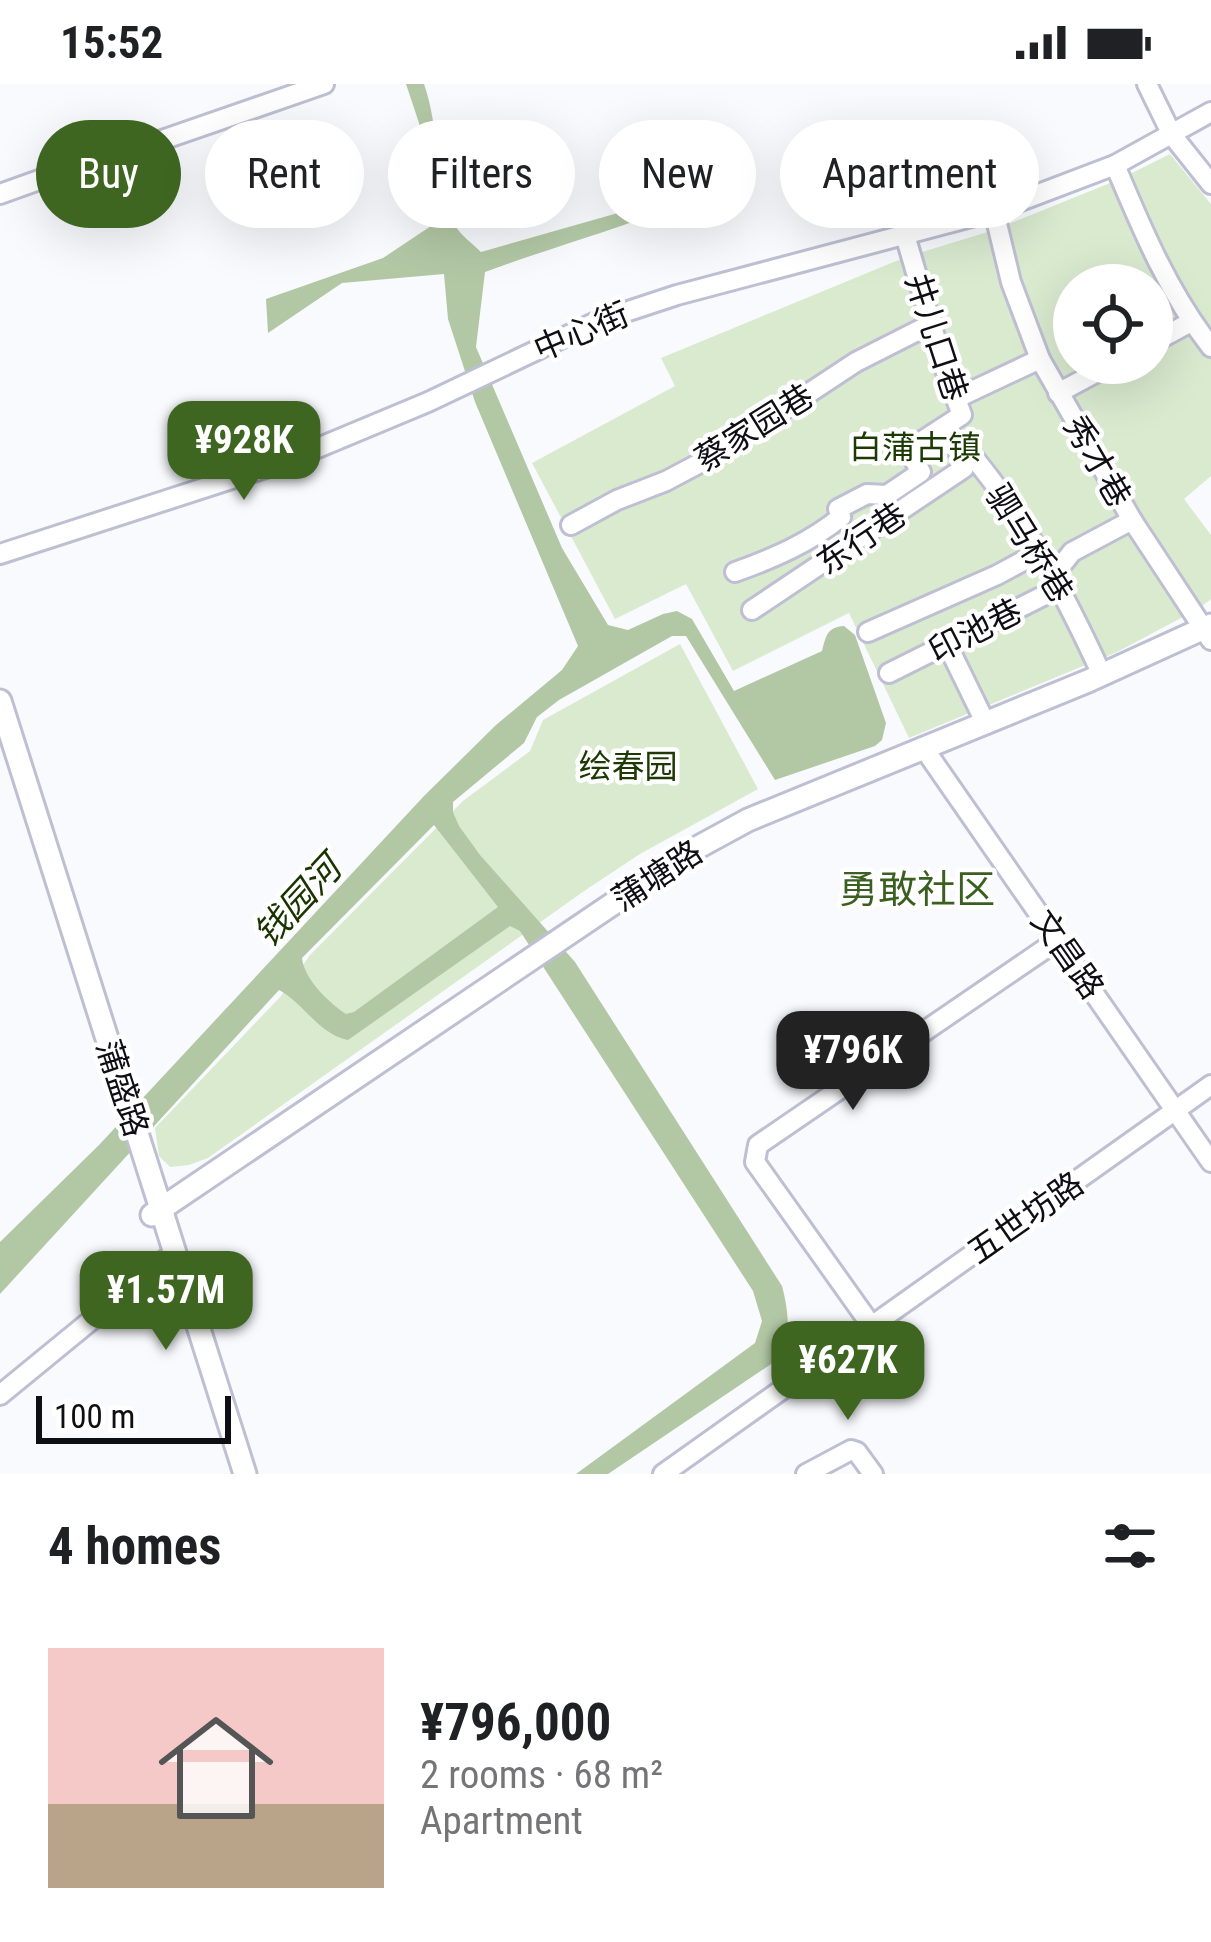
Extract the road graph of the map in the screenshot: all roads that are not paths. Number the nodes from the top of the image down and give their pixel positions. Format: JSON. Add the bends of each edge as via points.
{"nodes":[{"id":1,"x":323,"y":84,"type":"edge"},
{"id":2,"x":1147,"y":84,"type":"edge"},
{"id":3,"x":1211,"y":112,"type":"edge"},
{"id":4,"x":181,"y":133,"type":"edge"},
{"id":5,"x":1172,"y":135,"type":"junction"},
{"id":6,"x":1115,"y":164,"type":"junction"},
{"id":7,"x":36,"y":170,"type":"edge"},
{"id":8,"x":36,"y":181,"type":"edge"},
{"id":9,"x":0,"y":183,"type":"edge"},
{"id":10,"x":1211,"y":184,"type":"edge"},
{"id":11,"x":0,"y":194,"type":"edge"},
{"id":12,"x":1039,"y":194,"type":"edge"},
{"id":13,"x":931,"y":228,"type":"edge"},
{"id":14,"x":998,"y":228,"type":"edge"},
{"id":15,"x":905,"y":235,"type":"junction"},
{"id":16,"x":933,"y":322,"type":"junction"},
{"id":17,"x":1203,"y":331,"type":"edge"},
{"id":18,"x":1173,"y":338,"type":"edge"},
{"id":19,"x":1040,"y":358,"type":"junction"},
{"id":20,"x":1075,"y":384,"type":"edge"},
{"id":21,"x":1058,"y":393,"type":"junction"},
{"id":22,"x":957,"y":398,"type":"junction"},
{"id":23,"x":943,"y":430,"type":"junction"},
{"id":24,"x":965,"y":462,"type":"junction"},
{"id":25,"x":1132,"y":520,"type":"junction"},
{"id":26,"x":571,"y":525,"type":"dead end"},
{"id":27,"x":1038,"y":553,"type":"junction"},
{"id":28,"x":0,"y":554,"type":"edge"},
{"id":29,"x":735,"y":572,"type":"dead end"},
{"id":30,"x":1057,"y":581,"type":"junction"},
{"id":31,"x":752,"y":610,"type":"dead end"},
{"id":32,"x":868,"y":632,"type":"dead end"},
{"id":33,"x":1209,"y":632,"type":"edge"},
{"id":34,"x":947,"y":644,"type":"junction"},
{"id":35,"x":889,"y":673,"type":"dead end"},
{"id":36,"x":1102,"y":675,"type":"junction"},
{"id":37,"x":0,"y":701,"type":"edge"},
{"id":38,"x":986,"y":724,"type":"junction"},
{"id":39,"x":0,"y":740,"type":"edge"},
{"id":40,"x":923,"y":747,"type":"junction"},
{"id":41,"x":1058,"y":940,"type":"junction"},
{"id":42,"x":115,"y":1081,"type":"junction"},
{"id":43,"x":1211,"y":1085,"type":"edge"},
{"id":44,"x":1176,"y":1110,"type":"junction"},
{"id":45,"x":1211,"y":1162,"type":"edge"},
{"id":46,"x":156,"y":1213,"type":"junction"},
{"id":47,"x":166,"y":1259,"type":"junction"},
{"id":48,"x":871,"y":1325,"type":"junction"},
{"id":49,"x":0,"y":1395,"type":"edge"},
{"id":50,"x":234,"y":1474,"type":"edge"},
{"id":51,"x":245,"y":1474,"type":"edge"},
{"id":52,"x":663,"y":1474,"type":"edge"},
{"id":53,"x":806,"y":1474,"type":"edge"},
{"id":54,"x":872,"y":1474,"type":"edge"}],
"edges":[{"from":1,"to":4,"type":"street"},
{"from":2,"to":5,"type":"street"},
{"from":3,"to":5,"type":"street","name":"中心街"},
{"from":5,"to":6,"type":"street","name":"中心街"},
{"from":5,"to":10,"type":"street"},
{"from":6,"to":12,"type":"street","name":"中心街"},
{"from":6,"to":17,"type":"street","via":[[1148,243]]},
{"from":7,"to":9,"type":"street"},
{"from":8,"to":11,"type":"street"},
{"from":13,"to":15,"type":"street","name":"中心街"},
{"from":14,"to":19,"type":"street","name":"秀才巷"},
{"from":15,"to":16,"type":"street","name":"井儿口巷"},
{"from":15,"to":28,"type":"street","name":"中心街","via":[[598,321],[284,462]]},
{"from":16,"to":22,"type":"street","name":"井儿口巷"},
{"from":16,"to":26,"type":"street","name":"蔡家园巷","via":[[715,455]]},
{"from":17,"to":18,"type":"street"},
{"from":19,"to":21,"type":"street","name":"秀才巷"},
{"from":19,"to":22,"type":"street"},
{"from":20,"to":21,"type":"street"},
{"from":21,"to":25,"type":"street","name":"秀才巷"},
{"from":22,"to":23,"type":"street","name":"井儿口巷","via":[[962,415]]},
{"from":23,"to":24,"type":"street","name":"驷马桥巷"},
{"from":23,"to":29,"type":"street","name":"井儿口巷","via":[[908,451],[921,472],[887,495],[867,494],[838,508],[842,517],[818,536]]},
{"from":24,"to":27,"type":"street","name":"驷马桥巷","via":[[975,459],[1008,499]]},
{"from":24,"to":31,"type":"street","name":"东行巷"},
{"from":25,"to":30,"type":"street","name":"印池巷","via":[[1072,552]]},
{"from":25,"to":33,"type":"street","name":"秀才巷"},
{"from":27,"to":30,"type":"street","name":"驷马桥巷"},
{"from":27,"to":32,"type":"street"},
{"from":30,"to":34,"type":"street","name":"印池巷"},
{"from":30,"to":36,"type":"street","name":"驷马桥巷"},
{"from":33,"to":36,"type":"main road","name":"蒲塘路"},
{"from":34,"to":35,"type":"street","name":"印池巷"},
{"from":34,"to":38,"type":"street"},
{"from":36,"to":38,"type":"main road","name":"蒲塘路"},
{"from":37,"to":42,"type":"main road","name":"蒲盛路"},
{"from":38,"to":40,"type":"main road","name":"蒲塘路"},
{"from":39,"to":42,"type":"main road","name":"蒲盛路"},
{"from":40,"to":41,"type":"street","name":"文昌路"},
{"from":40,"to":46,"type":"main road","name":"蒲塘路","via":[[691,851]]},
{"from":41,"to":44,"type":"street","name":"文昌路"},
{"from":41,"to":48,"type":"street","via":[[758,1145],[755,1162]]},
{"from":42,"to":46,"type":"main road","name":"蒲盛路"},
{"from":43,"to":44,"type":"street","name":"五世坊路"},
{"from":44,"to":45,"type":"street","name":"文昌路"},
{"from":44,"to":48,"type":"street","name":"五世坊路"},
{"from":46,"to":47,"type":"main road","name":"蒲盛路"},
{"from":46,"to":51,"type":"main road","name":"蒲盛路"},
{"from":47,"to":49,"type":"street"},
{"from":47,"to":50,"type":"main road","name":"蒲盛路"},
{"from":48,"to":52,"type":"street","name":"五世坊路"},
{"from":53,"to":54,"type":"street","via":[[851,1450]]}]}
